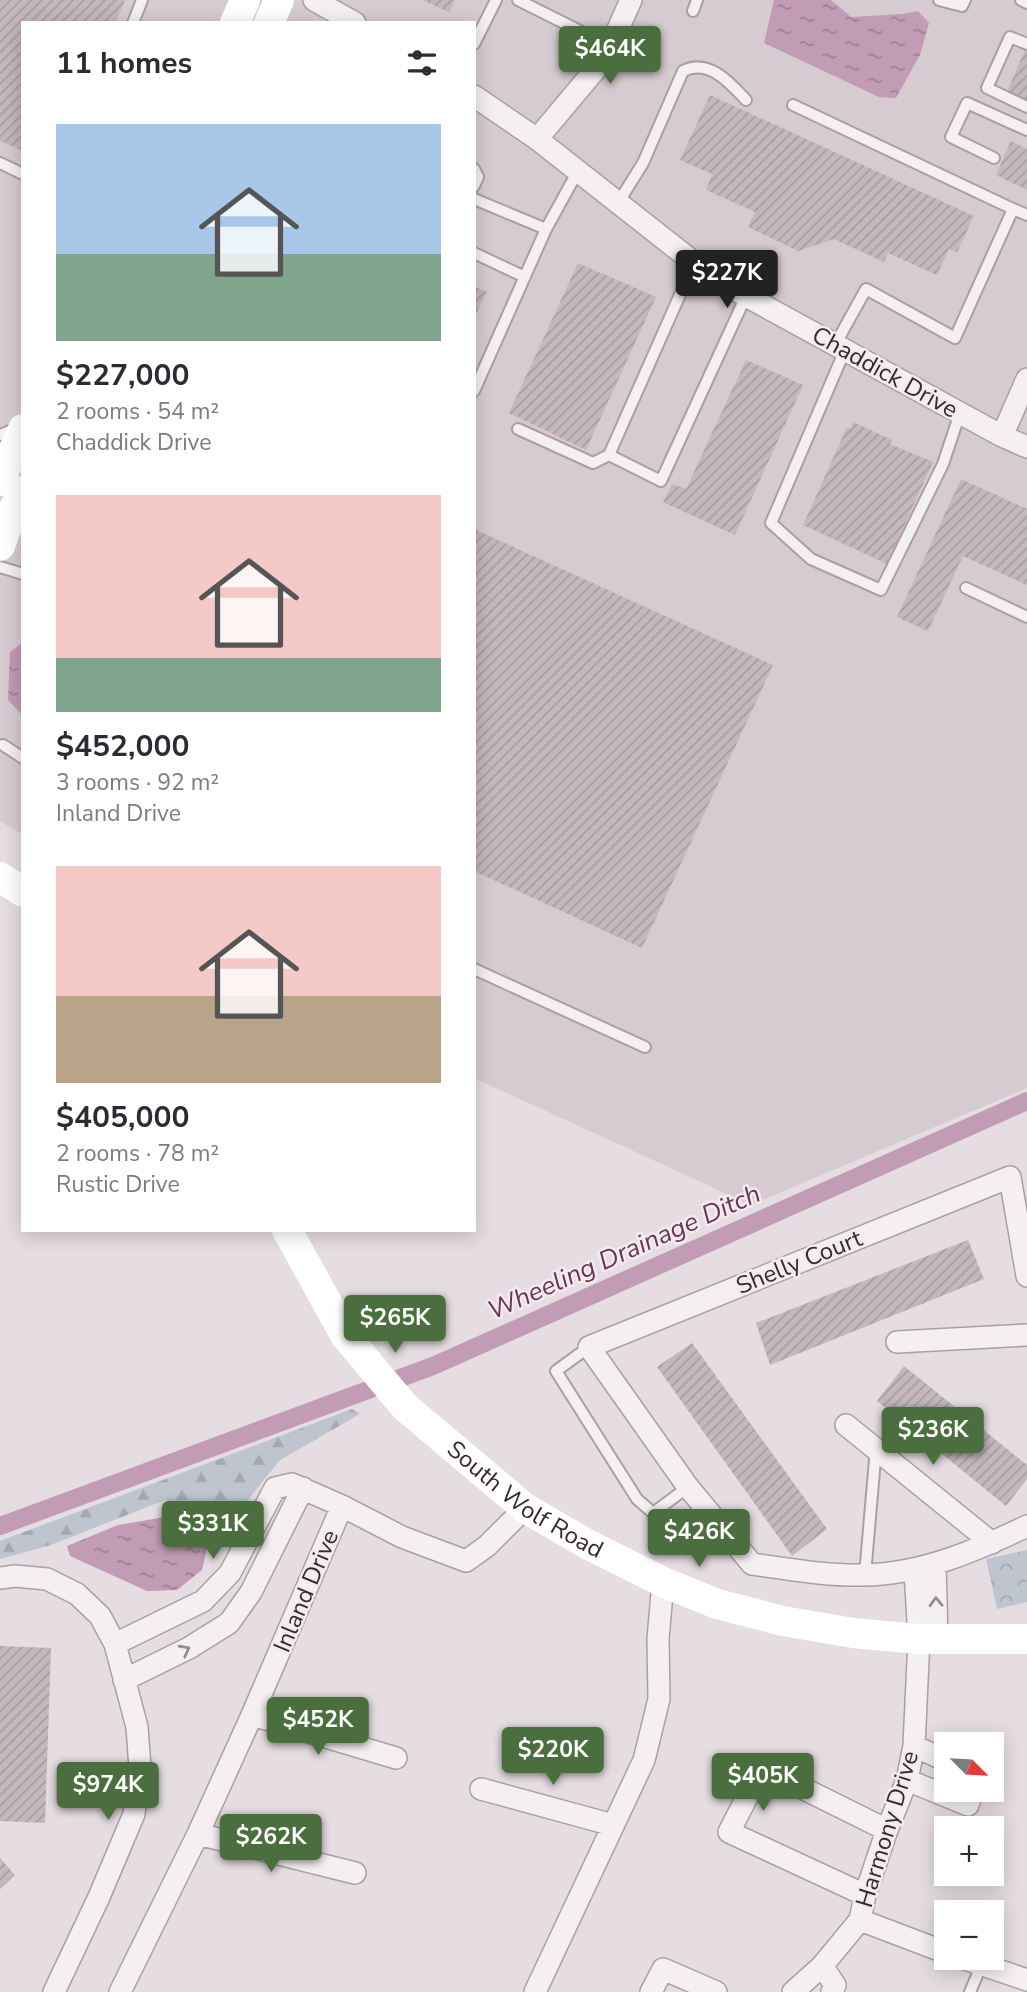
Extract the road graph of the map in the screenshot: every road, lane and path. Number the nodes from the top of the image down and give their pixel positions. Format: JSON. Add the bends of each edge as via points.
{"nodes":[{"id":1,"x":142,"y":0,"type":"edge"},
{"id":2,"x":245,"y":0,"type":"edge"},
{"id":3,"x":279,"y":0,"type":"edge"},
{"id":4,"x":314,"y":0,"type":"edge"},
{"id":5,"x":496,"y":0,"type":"edge"},
{"id":6,"x":518,"y":0,"type":"edge"},
{"id":7,"x":631,"y":0,"type":"edge"},
{"id":8,"x":939,"y":0,"type":"edge"},
{"id":9,"x":965,"y":0,"type":"edge"},
{"id":10,"x":1021,"y":0,"type":"edge"},
{"id":11,"x":1027,"y":3,"type":"edge"},
{"id":12,"x":134,"y":21,"type":"edge"},
{"id":13,"x":236,"y":21,"type":"edge"},
{"id":14,"x":270,"y":21,"type":"edge"},
{"id":15,"x":351,"y":21,"type":"edge"},
{"id":16,"x":476,"y":40,"type":"edge"},
{"id":17,"x":1027,"y":44,"type":"edge"},
{"id":18,"x":610,"y":46,"type":"junction"},
{"id":19,"x":476,"y":100,"type":"edge"},
{"id":20,"x":746,"y":100,"type":"dead end"},
{"id":21,"x":793,"y":105,"type":"dead end"},
{"id":22,"x":1027,"y":107,"type":"edge"},
{"id":23,"x":1027,"y":130,"type":"edge"},
{"id":24,"x":537,"y":139,"type":"junction"},
{"id":25,"x":994,"y":158,"type":"dead end"},
{"id":26,"x":0,"y":163,"type":"edge"},
{"id":27,"x":578,"y":171,"type":"junction"},
{"id":28,"x":21,"y":173,"type":"edge"},
{"id":29,"x":476,"y":200,"type":"edge"},
{"id":30,"x":618,"y":203,"type":"junction"},
{"id":31,"x":1013,"y":209,"type":"junction"},
{"id":32,"x":1027,"y":215,"type":"edge"},
{"id":33,"x":545,"y":229,"type":"junction"},
{"id":34,"x":476,"y":254,"type":"edge"},
{"id":35,"x":694,"y":262,"type":"junction"},
{"id":36,"x":525,"y":277,"type":"junction"},
{"id":37,"x":746,"y":296,"type":"junction"},
{"id":38,"x":840,"y":347,"type":"junction"},
{"id":39,"x":1027,"y":379,"type":"edge"},
{"id":40,"x":476,"y":387,"type":"edge"},
{"id":41,"x":960,"y":413,"type":"junction"},
{"id":42,"x":21,"y":428,"type":"edge"},
{"id":43,"x":518,"y":429,"type":"dead end"},
{"id":44,"x":21,"y":432,"type":"edge"},
{"id":45,"x":0,"y":435,"type":"edge"},
{"id":46,"x":1002,"y":436,"type":"junction"},
{"id":47,"x":1027,"y":447,"type":"edge"},
{"id":48,"x":609,"y":455,"type":"junction"},
{"id":49,"x":0,"y":481,"type":"edge"},
{"id":50,"x":21,"y":495,"type":"edge"},
{"id":51,"x":0,"y":546,"type":"edge"},
{"id":52,"x":0,"y":567,"type":"edge"},
{"id":53,"x":21,"y":572,"type":"edge"},
{"id":54,"x":965,"y":588,"type":"dead end"},
{"id":55,"x":1027,"y":617,"type":"edge"},
{"id":56,"x":3,"y":745,"type":"dead end"},
{"id":57,"x":21,"y":757,"type":"edge"},
{"id":58,"x":0,"y":877,"type":"edge"},
{"id":59,"x":21,"y":891,"type":"edge"},
{"id":60,"x":476,"y":970,"type":"edge"},
{"id":61,"x":645,"y":1046,"type":"dead end"},
{"id":62,"x":288,"y":1232,"type":"edge"},
{"id":63,"x":1027,"y":1276,"type":"edge"},
{"id":64,"x":1027,"y":1335,"type":"edge"},
{"id":65,"x":897,"y":1342,"type":"dead end"},
{"id":66,"x":589,"y":1348,"type":"junction"},
{"id":67,"x":846,"y":1425,"type":"dead end"},
{"id":68,"x":876,"y":1448,"type":"junction"},
{"id":69,"x":297,"y":1486,"type":"junction"},
{"id":70,"x":688,"y":1487,"type":"junction"},
{"id":71,"x":342,"y":1506,"type":"junction"},
{"id":72,"x":525,"y":1508,"type":"junction"},
{"id":73,"x":1027,"y":1526,"type":"edge"},
{"id":74,"x":992,"y":1543,"type":"junction"},
{"id":75,"x":925,"y":1567,"type":"junction"},
{"id":76,"x":865,"y":1575,"type":"junction"},
{"id":77,"x":0,"y":1578,"type":"edge"},
{"id":78,"x":663,"y":1582,"type":"junction"},
{"id":79,"x":928,"y":1639,"type":"junction"},
{"id":80,"x":1027,"y":1639,"type":"edge"},
{"id":81,"x":115,"y":1644,"type":"junction"},
{"id":82,"x":124,"y":1680,"type":"junction"},
{"id":83,"x":253,"y":1715,"type":"junction"},
{"id":84,"x":914,"y":1746,"type":"junction"},
{"id":85,"x":934,"y":1755,"type":"edge"},
{"id":86,"x":396,"y":1758,"type":"dead end"},
{"id":87,"x":907,"y":1780,"type":"junction"},
{"id":88,"x":481,"y":1789,"type":"dead end"},
{"id":89,"x":934,"y":1791,"type":"edge"},
{"id":90,"x":614,"y":1825,"type":"junction"},
{"id":91,"x":887,"y":1830,"type":"junction"},
{"id":92,"x":198,"y":1834,"type":"junction"},
{"id":93,"x":355,"y":1873,"type":"dead end"},
{"id":94,"x":864,"y":1895,"type":"junction"},
{"id":95,"x":860,"y":1920,"type":"junction"},
{"id":96,"x":934,"y":1947,"type":"edge"},
{"id":97,"x":822,"y":1966,"type":"junction"},
{"id":98,"x":971,"y":1970,"type":"edge"},
{"id":99,"x":996,"y":1970,"type":"edge"},
{"id":100,"x":1027,"y":1980,"type":"edge"},
{"id":101,"x":54,"y":1992,"type":"edge"},
{"id":102,"x":120,"y":1992,"type":"edge"},
{"id":103,"x":535,"y":1992,"type":"edge"},
{"id":104,"x":651,"y":1992,"type":"edge"},
{"id":105,"x":716,"y":1992,"type":"edge"},
{"id":106,"x":793,"y":1992,"type":"edge"},
{"id":107,"x":832,"y":1992,"type":"edge"},
{"id":108,"x":970,"y":1992,"type":"edge"}],
"edges":[{"from":1,"to":12,"type":"lane"},
{"from":2,"to":13,"type":"main road"},
{"from":3,"to":14,"type":"main road"},
{"from":4,"to":15,"type":"street"},
{"from":5,"to":16,"type":"lane"},
{"from":6,"to":18,"type":"lane"},
{"from":7,"to":18,"type":"street"},
{"from":8,"to":9,"type":"lane","via":[[962,6]]},
{"from":10,"to":11,"type":"lane"},
{"from":17,"to":22,"type":"lane","via":[[1010,37],[987,88]]},
{"from":18,"to":24,"type":"street","via":[[593,74]]},
{"from":19,"to":24,"type":"street","name":"Chaddick Drive"},
{"from":20,"to":30,"type":"lane","via":[[727,80],[705,67],[683,71],[643,163]]},
{"from":21,"to":31,"type":"lane"},
{"from":23,"to":25,"type":"lane","via":[[967,103],[951,136]]},
{"from":24,"to":27,"type":"street","name":"Chaddick Drive"},
{"from":26,"to":28,"type":"lane"},
{"from":27,"to":30,"type":"street","name":"Chaddick Drive"},
{"from":27,"to":33,"type":"lane"},
{"from":29,"to":33,"type":"lane"},
{"from":30,"to":35,"type":"street","name":"Chaddick Drive"},
{"from":31,"to":32,"type":"lane"},
{"from":31,"to":38,"type":"lane","via":[[955,338],[866,289]]},
{"from":33,"to":36,"type":"lane"},
{"from":34,"to":36,"type":"lane"},
{"from":35,"to":37,"type":"street","name":"Chaddick Drive"},
{"from":35,"to":48,"type":"lane"},
{"from":36,"to":40,"type":"lane"},
{"from":37,"to":38,"type":"street","name":"Chaddick Drive"},
{"from":37,"to":48,"type":"lane","via":[[661,481]]},
{"from":38,"to":41,"type":"street","name":"Chaddick Drive"},
{"from":38,"to":41,"type":"lane","via":[[771,523],[811,559],[881,590],[943,464]]},
{"from":39,"to":46,"type":"street"},
{"from":41,"to":46,"type":"street","name":"Chaddick Drive"},
{"from":42,"to":45,"type":"lane"},
{"from":43,"to":48,"type":"lane","via":[[593,463]]},
{"from":44,"to":49,"type":"main road"},
{"from":46,"to":47,"type":"street","name":"Chaddick Drive"},
{"from":50,"to":51,"type":"main road"},
{"from":52,"to":53,"type":"lane"},
{"from":54,"to":55,"type":"lane"},
{"from":56,"to":57,"type":"lane"},
{"from":58,"to":59,"type":"main road"},
{"from":60,"to":61,"type":"lane"},
{"from":62,"to":72,"type":"main road","name":"South Wolf Road","via":[[345,1335],[405,1407]]},
{"from":63,"to":66,"type":"street","name":"Shelly Court","via":[[1010,1177]]},
{"from":64,"to":65,"type":"street"},
{"from":66,"to":70,"type":"street"},
{"from":66,"to":70,"type":"lane","via":[[556,1371],[637,1499],[653,1513]]},
{"from":67,"to":68,"type":"street"},
{"from":68,"to":74,"type":"street"},
{"from":68,"to":76,"type":"lane"},
{"from":69,"to":71,"type":"street"},
{"from":69,"to":81,"type":"street","via":[[275,1489],[230,1573],[203,1601]]},
{"from":82,"to":69,"type":"street","one_way":true,"via":[[229,1623],[251,1592]]},
{"from":70,"to":76,"type":"street","via":[[752,1564]]},
{"from":71,"to":72,"type":"street","via":[[402,1537],[466,1561]]},
{"from":71,"to":83,"type":"street","name":"Inland Drive"},
{"from":72,"to":78,"type":"main road","name":"South Wolf Road"},
{"from":73,"to":74,"type":"street"},
{"from":74,"to":75,"type":"street"},
{"from":75,"to":76,"type":"street"},
{"from":75,"to":79,"type":"street","name":"Harmony Drive"},
{"from":77,"to":81,"type":"street","via":[[47,1579],[77,1594],[100,1616]]},
{"from":78,"to":79,"type":"main road","name":"South Wolf Road","via":[[717,1604],[783,1621]]},
{"from":78,"to":90,"type":"street","via":[[659,1699],[652,1735]]},
{"from":79,"to":80,"type":"main road","name":"South Wolf Road"},
{"from":79,"to":84,"type":"street","name":"Harmony Drive"},
{"from":81,"to":82,"type":"street"},
{"from":82,"to":101,"type":"street","via":[[137,1727],[140,1768],[134,1814]]},
{"from":83,"to":86,"type":"street"},
{"from":83,"to":92,"type":"street","name":"Inland Drive"},
{"from":84,"to":85,"type":"street"},
{"from":84,"to":87,"type":"street","name":"Harmony Drive"},
{"from":87,"to":89,"type":"street"},
{"from":87,"to":91,"type":"street","name":"Harmony Drive"},
{"from":88,"to":90,"type":"street"},
{"from":90,"to":103,"type":"street"},
{"from":91,"to":94,"type":"street","name":"Harmony Drive"},
{"from":91,"to":94,"type":"street","via":[[762,1768],[729,1832]]},
{"from":92,"to":93,"type":"street"},
{"from":92,"to":102,"type":"street","name":"Inland Drive"},
{"from":94,"to":95,"type":"street","name":"Harmony Drive"},
{"from":95,"to":96,"type":"street"},
{"from":95,"to":97,"type":"street","name":"Harmony Drive"},
{"from":97,"to":106,"type":"street","name":"Harmony Drive"},
{"from":97,"to":107,"type":"street","via":[[835,1985]]},
{"from":98,"to":108,"type":"lane"},
{"from":99,"to":100,"type":"street"},
{"from":104,"to":105,"type":"street","via":[[663,1969]]}]}
